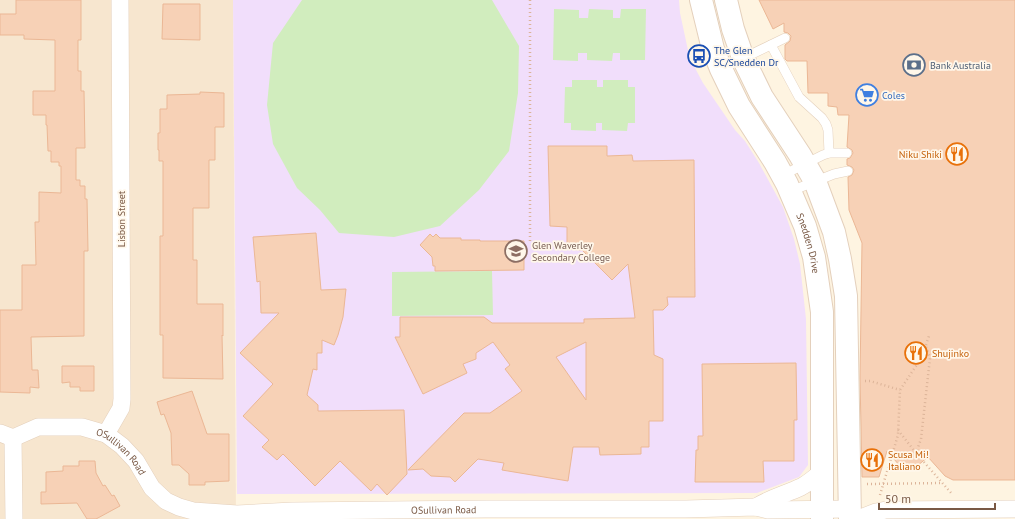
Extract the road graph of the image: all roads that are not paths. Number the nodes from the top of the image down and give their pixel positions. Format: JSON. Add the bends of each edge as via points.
{"nodes":[{"id":1,"x":120,"y":0,"type":"edge"},
{"id":2,"x":702,"y":0,"type":"edge"},
{"id":3,"x":726,"y":0,"type":"edge"},
{"id":4,"x":785,"y":38,"type":"dead end"},
{"id":5,"x":771,"y":45,"type":"junction"},
{"id":6,"x":744,"y":58,"type":"junction"},
{"id":7,"x":721,"y":69,"type":"junction"},
{"id":8,"x":829,"y":153,"type":"junction"},
{"id":9,"x":847,"y":153,"type":"dead end"},
{"id":10,"x":848,"y":171,"type":"dead end"},
{"id":11,"x":810,"y":172,"type":"junction"},
{"id":12,"x":787,"y":183,"type":"junction"},
{"id":13,"x":106,"y":434,"type":"junction"},
{"id":14,"x":6,"y":436,"type":"edge"},
{"id":15,"x":822,"y":472,"type":"junction"},
{"id":16,"x":756,"y":507,"type":"junction"},
{"id":17,"x":1015,"y":509,"type":"edge"},
{"id":18,"x":486,"y":514,"type":"edge"},
{"id":19,"x":822,"y":514,"type":"edge"},
{"id":20,"x":964,"y":514,"type":"edge"},
{"id":21,"x":853,"y":516,"type":"edge"},
{"id":22,"x":14,"y":519,"type":"edge"}],
"edges":[{"from":1,"to":13,"type":"street","name":"Lisbon Street","via":[[122,399],[121,408]]},
{"from":2,"to":7,"type":"street","name":"Snedden Drive"},
{"from":3,"to":6,"type":"street"},
{"from":4,"to":5,"type":"lane"},
{"from":5,"to":6,"type":"lane"},
{"from":5,"to":8,"type":"lane","via":[[799,97],[826,124]]},
{"from":6,"to":7,"type":"lane"},
{"from":6,"to":11,"type":"street","via":[[762,97]]},
{"from":7,"to":12,"type":"street","name":"Snedden Drive","via":[[739,106]]},
{"from":8,"to":9,"type":"lane"},
{"from":8,"to":11,"type":"lane"},
{"from":10,"to":11,"type":"lane","via":[[834,174]]},
{"from":11,"to":12,"type":"lane"},
{"from":11,"to":12,"type":"lane"},
{"from":11,"to":21,"type":"street","via":[[834,232],[846,296]]},
{"from":12,"to":15,"type":"street","name":"Snedden Drive","via":[[805,226],[820,292]]},
{"from":13,"to":14,"type":"street","name":"OSullivan Road","via":[[82,427],[38,427]]},
{"from":13,"to":18,"type":"street","name":"OSullivan Road","via":[[122,446],[136,462],[152,488],[166,501],[193,511],[236,514],[292,511]]},
{"from":14,"to":22,"type":"street"},
{"from":15,"to":16,"type":"street","name":"OSullivan Road","via":[[802,486]]},
{"from":15,"to":19,"type":"street","name":"Snedden Drive"},
{"from":16,"to":18,"type":"street","name":"OSullivan Road"},
{"from":16,"to":19,"type":"street","name":"OSullivan Road"},
{"from":17,"to":20,"type":"street","name":"OSullivan Road"},
{"from":19,"to":21,"type":"street","name":"OSullivan Road"},
{"from":20,"to":21,"type":"street","name":"OSullivan Road","via":[[886,510]]}]}
